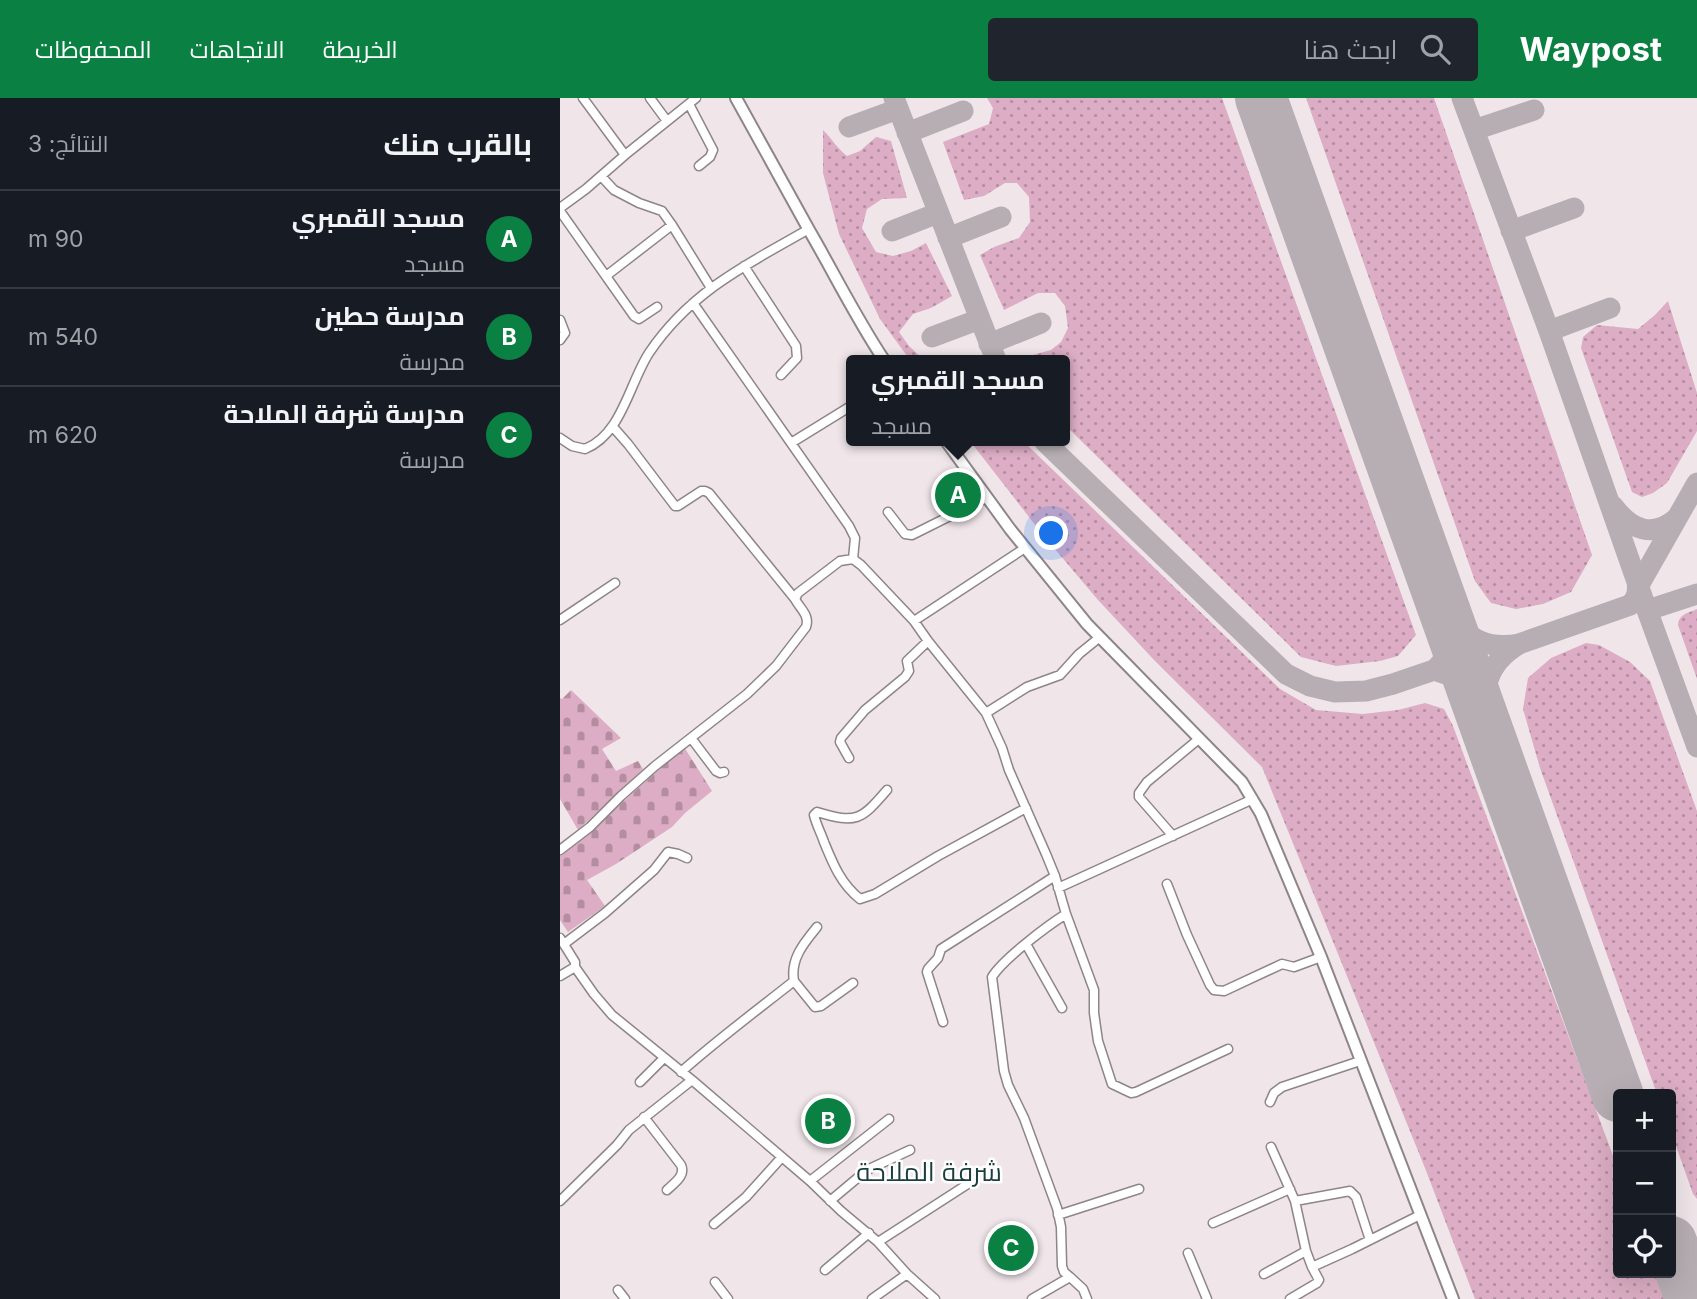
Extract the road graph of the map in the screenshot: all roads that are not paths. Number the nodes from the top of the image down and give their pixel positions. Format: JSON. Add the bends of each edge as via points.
{"nodes":[{"id":1,"x":583,"y":98,"type":"edge"},
{"id":2,"x":650,"y":98,"type":"edge"},
{"id":3,"x":736,"y":98,"type":"edge"},
{"id":4,"x":692,"y":101,"type":"edge"},
{"id":5,"x":667,"y":121,"type":"junction"},
{"id":6,"x":625,"y":155,"type":"junction"},
{"id":7,"x":699,"y":166,"type":"dead end"},
{"id":8,"x":601,"y":176,"type":"junction"},
{"id":9,"x":560,"y":209,"type":"edge"},
{"id":10,"x":672,"y":225,"type":"junction"},
{"id":11,"x":809,"y":229,"type":"junction"},
{"id":12,"x":744,"y":266,"type":"junction"},
{"id":13,"x":606,"y":276,"type":"junction"},
{"id":14,"x":711,"y":288,"type":"junction"},
{"id":15,"x":693,"y":303,"type":"junction"},
{"id":16,"x":657,"y":307,"type":"dead end"},
{"id":17,"x":560,"y":320,"type":"edge"},
{"id":18,"x":560,"y":340,"type":"edge"},
{"id":19,"x":881,"y":355,"type":"edge"},
{"id":20,"x":780,"y":375,"type":"dead end"},
{"id":21,"x":846,"y":409,"type":"edge"},
{"id":22,"x":613,"y":427,"type":"junction"},
{"id":23,"x":560,"y":438,"type":"edge"},
{"id":24,"x":791,"y":443,"type":"junction"},
{"id":25,"x":949,"y":446,"type":"edge"},
{"id":26,"x":986,"y":499,"type":"junction"},
{"id":27,"x":888,"y":512,"type":"dead end"},
{"id":28,"x":1025,"y":548,"type":"junction"},
{"id":29,"x":853,"y":559,"type":"junction"},
{"id":30,"x":615,"y":583,"type":"dead end"},
{"id":31,"x":795,"y":599,"type":"junction"},
{"id":32,"x":560,"y":620,"type":"edge"},
{"id":33,"x":914,"y":621,"type":"junction"},
{"id":34,"x":1100,"y":637,"type":"junction"},
{"id":35,"x":928,"y":641,"type":"junction"},
{"id":36,"x":986,"y":713,"type":"junction"},
{"id":37,"x":691,"y":738,"type":"junction"},
{"id":38,"x":1199,"y":738,"type":"junction"},
{"id":39,"x":849,"y":758,"type":"dead end"},
{"id":40,"x":724,"y":772,"type":"dead end"},
{"id":41,"x":887,"y":790,"type":"dead end"},
{"id":42,"x":1253,"y":799,"type":"junction"},
{"id":43,"x":1026,"y":808,"type":"junction"},
{"id":44,"x":1172,"y":836,"type":"junction"},
{"id":45,"x":560,"y":850,"type":"edge"},
{"id":46,"x":687,"y":858,"type":"dead end"},
{"id":47,"x":1055,"y":876,"type":"junction"},
{"id":48,"x":1167,"y":884,"type":"dead end"},
{"id":49,"x":1058,"y":888,"type":"junction"},
{"id":50,"x":1066,"y":914,"type":"junction"},
{"id":51,"x":817,"y":927,"type":"dead end"},
{"id":52,"x":562,"y":941,"type":"edge"},
{"id":53,"x":1026,"y":944,"type":"junction"},
{"id":54,"x":1321,"y":957,"type":"junction"},
{"id":55,"x":575,"y":967,"type":"junction"},
{"id":56,"x":560,"y":976,"type":"edge"},
{"id":57,"x":794,"y":981,"type":"junction"},
{"id":58,"x":853,"y":983,"type":"dead end"},
{"id":59,"x":1062,"y":1008,"type":"dead end"},
{"id":60,"x":943,"y":1022,"type":"dead end"},
{"id":61,"x":1228,"y":1049,"type":"dead end"},
{"id":62,"x":664,"y":1058,"type":"junction"},
{"id":63,"x":1360,"y":1061,"type":"junction"},
{"id":64,"x":681,"y":1072,"type":"junction"},
{"id":65,"x":692,"y":1080,"type":"junction"},
{"id":66,"x":640,"y":1082,"type":"dead end"},
{"id":67,"x":1270,"y":1102,"type":"dead end"},
{"id":68,"x":644,"y":1117,"type":"junction"},
{"id":69,"x":889,"y":1119,"type":"dead end"},
{"id":70,"x":1271,"y":1147,"type":"dead end"},
{"id":71,"x":910,"y":1150,"type":"dead end"},
{"id":72,"x":782,"y":1157,"type":"junction"},
{"id":73,"x":974,"y":1180,"type":"dead end"},
{"id":74,"x":810,"y":1181,"type":"junction"},
{"id":75,"x":560,"y":1188,"type":"edge"},
{"id":76,"x":1139,"y":1189,"type":"dead end"},
{"id":77,"x":1290,"y":1189,"type":"junction"},
{"id":78,"x":667,"y":1191,"type":"dead end"},
{"id":79,"x":567,"y":1194,"type":"junction"},
{"id":80,"x":560,"y":1201,"type":"edge"},
{"id":81,"x":830,"y":1201,"type":"junction"},
{"id":82,"x":1295,"y":1201,"type":"junction"},
{"id":83,"x":1058,"y":1214,"type":"junction"},
{"id":84,"x":1420,"y":1215,"type":"junction"},
{"id":85,"x":1213,"y":1223,"type":"dead end"},
{"id":86,"x":714,"y":1224,"type":"dead end"},
{"id":87,"x":869,"y":1233,"type":"junction"},
{"id":88,"x":1370,"y":1240,"type":"junction"},
{"id":89,"x":878,"y":1242,"type":"junction"},
{"id":90,"x":1306,"y":1251,"type":"junction"},
{"id":91,"x":1188,"y":1254,"type":"dead end"},
{"id":92,"x":1312,"y":1267,"type":"junction"},
{"id":93,"x":825,"y":1270,"type":"dead end"},
{"id":94,"x":1264,"y":1274,"type":"dead end"},
{"id":95,"x":907,"y":1275,"type":"junction"},
{"id":96,"x":1070,"y":1277,"type":"junction"},
{"id":97,"x":715,"y":1282,"type":"dead end"},
{"id":98,"x":618,"y":1290,"type":"dead end"},
{"id":99,"x":625,"y":1299,"type":"edge"},
{"id":100,"x":728,"y":1299,"type":"edge"},
{"id":101,"x":872,"y":1299,"type":"edge"},
{"id":102,"x":936,"y":1299,"type":"edge"},
{"id":103,"x":1032,"y":1299,"type":"edge"},
{"id":104,"x":1087,"y":1299,"type":"edge"},
{"id":105,"x":1207,"y":1299,"type":"edge"},
{"id":106,"x":1290,"y":1299,"type":"edge"},
{"id":107,"x":1453,"y":1299,"type":"edge"}],
"edges":[{"from":1,"to":6,"type":"street"},
{"from":2,"to":5,"type":"street"},
{"from":3,"to":11,"type":"main road"},
{"from":4,"to":5,"type":"street"},
{"from":4,"to":7,"type":"street","via":[[713,150]]},
{"from":5,"to":6,"type":"street"},
{"from":6,"to":8,"type":"street"},
{"from":8,"to":9,"type":"street"},
{"from":8,"to":10,"type":"street","via":[[614,190],[662,211]]},
{"from":9,"to":13,"type":"street"},
{"from":10,"to":13,"type":"street"},
{"from":10,"to":14,"type":"street"},
{"from":11,"to":12,"type":"street"},
{"from":11,"to":19,"type":"main road"},
{"from":12,"to":14,"type":"street"},
{"from":12,"to":20,"type":"street","via":[[796,346],[797,358]]},
{"from":13,"to":16,"type":"street","via":[[638,319]]},
{"from":14,"to":15,"type":"street"},
{"from":15,"to":22,"type":"street","via":[[649,353]]},
{"from":15,"to":24,"type":"street"},
{"from":17,"to":18,"type":"street","via":[[565,333]]},
{"from":21,"to":24,"type":"street"},
{"from":22,"to":23,"type":"street","via":[[585,449]]},
{"from":22,"to":31,"type":"street","via":[[675,506],[701,491],[709,493]]},
{"from":24,"to":29,"type":"street","via":[[849,526],[855,538]]},
{"from":25,"to":26,"type":"main road"},
{"from":26,"to":27,"type":"street","via":[[912,535],[905,534]]},
{"from":26,"to":28,"type":"main road"},
{"from":28,"to":33,"type":"street"},
{"from":28,"to":34,"type":"main road"},
{"from":29,"to":31,"type":"street","via":[[840,561],[807,584]]},
{"from":29,"to":33,"type":"street"},
{"from":30,"to":32,"type":"street"},
{"from":31,"to":37,"type":"street","via":[[807,617],[806,627],[747,694]]},
{"from":33,"to":35,"type":"street"},
{"from":34,"to":36,"type":"street","via":[[1060,675],[1027,687]]},
{"from":34,"to":38,"type":"main road"},
{"from":35,"to":36,"type":"street"},
{"from":35,"to":39,"type":"street","via":[[907,661],[905,677],[865,710],[841,738]]},
{"from":36,"to":43,"type":"street"},
{"from":37,"to":40,"type":"street","via":[[716,771]]},
{"from":37,"to":45,"type":"street"},
{"from":38,"to":42,"type":"main road"},
{"from":38,"to":44,"type":"street","via":[[1139,793]]},
{"from":41,"to":43,"type":"street","via":[[859,817],[814,815],[835,870],[860,899]]},
{"from":42,"to":44,"type":"street"},
{"from":42,"to":54,"type":"main road"},
{"from":43,"to":47,"type":"street"},
{"from":44,"to":49,"type":"street"},
{"from":46,"to":52,"type":"street","via":[[668,852],[605,913]]},
{"from":47,"to":49,"type":"street"},
{"from":47,"to":60,"type":"street","via":[[941,949],[927,972]]},
{"from":48,"to":54,"type":"street","via":[[1214,990],[1224,991],[1282,964],[1294,967]]},
{"from":49,"to":50,"type":"street"},
{"from":50,"to":53,"type":"street"},
{"from":50,"to":61,"type":"street","via":[[1094,990],[1097,1034],[1112,1084],[1136,1093]]},
{"from":51,"to":57,"type":"street","via":[[797,955]]},
{"from":52,"to":55,"type":"street"},
{"from":53,"to":59,"type":"street"},
{"from":53,"to":83,"type":"street","via":[[992,977],[997,1025],[1006,1077]]},
{"from":54,"to":63,"type":"main road"},
{"from":55,"to":56,"type":"street"},
{"from":55,"to":62,"type":"street","via":[[612,1015]]},
{"from":57,"to":58,"type":"street","via":[[815,1007]]},
{"from":57,"to":64,"type":"street"},
{"from":62,"to":64,"type":"street"},
{"from":62,"to":66,"type":"street"},
{"from":63,"to":67,"type":"street","via":[[1282,1087]]},
{"from":63,"to":84,"type":"main road"},
{"from":64,"to":65,"type":"street"},
{"from":65,"to":68,"type":"street"},
{"from":65,"to":72,"type":"street"},
{"from":68,"to":78,"type":"street","via":[[683,1169]]},
{"from":68,"to":79,"type":"street"},
{"from":69,"to":74,"type":"street"},
{"from":70,"to":77,"type":"street"},
{"from":71,"to":81,"type":"street","via":[[867,1170]]},
{"from":72,"to":74,"type":"street"},
{"from":72,"to":86,"type":"street"},
{"from":73,"to":89,"type":"street"},
{"from":74,"to":81,"type":"street"},
{"from":75,"to":79,"type":"street"},
{"from":76,"to":83,"type":"street"},
{"from":77,"to":82,"type":"street"},
{"from":77,"to":85,"type":"street"},
{"from":79,"to":80,"type":"street"},
{"from":81,"to":87,"type":"street"},
{"from":82,"to":88,"type":"street","via":[[1350,1192],[1356,1197]]},
{"from":82,"to":90,"type":"street"},
{"from":83,"to":96,"type":"street","via":[[1062,1266]]},
{"from":84,"to":88,"type":"street"},
{"from":84,"to":107,"type":"main road"},
{"from":87,"to":89,"type":"street"},
{"from":87,"to":93,"type":"street"},
{"from":88,"to":92,"type":"street"},
{"from":89,"to":95,"type":"street"},
{"from":90,"to":92,"type":"street"},
{"from":90,"to":94,"type":"street"},
{"from":91,"to":105,"type":"street"},
{"from":92,"to":106,"type":"street","via":[[1317,1283]]},
{"from":95,"to":101,"type":"street"},
{"from":95,"to":102,"type":"street"},
{"from":96,"to":103,"type":"street"},
{"from":96,"to":104,"type":"street"},
{"from":97,"to":100,"type":"street"},
{"from":98,"to":99,"type":"street"}]}
